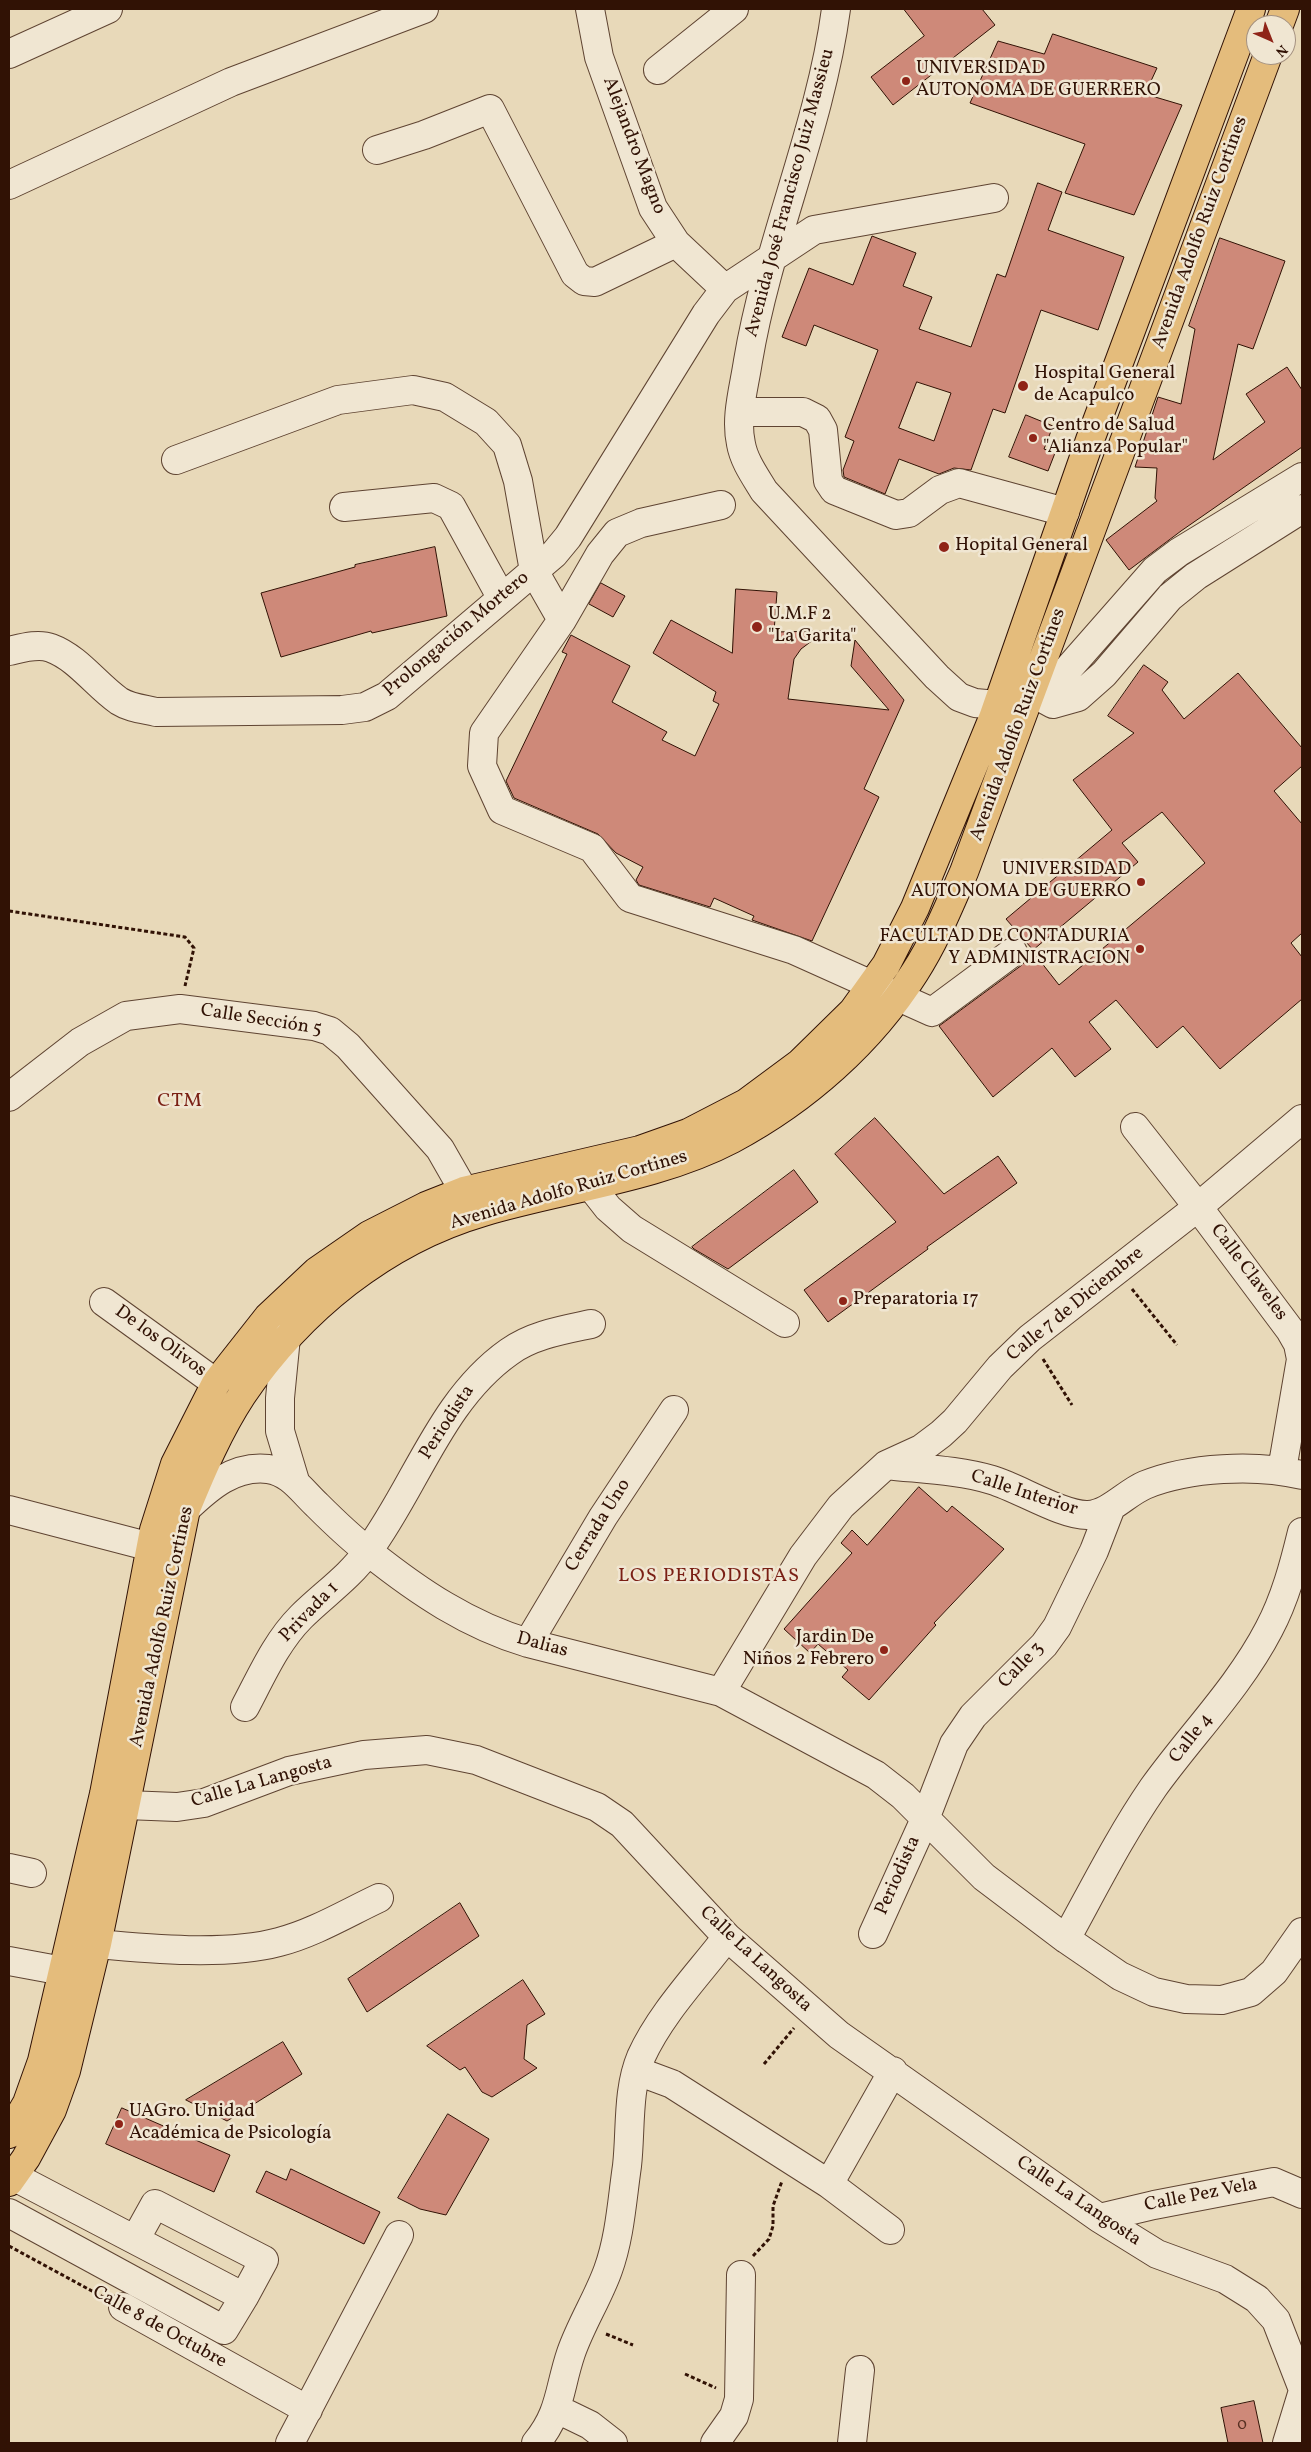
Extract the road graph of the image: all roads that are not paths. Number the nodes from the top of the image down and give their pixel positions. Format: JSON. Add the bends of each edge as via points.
{"nodes":[{"id":1,"x":108,"y":9,"type":"edge"},
{"id":2,"x":424,"y":9,"type":"edge"},
{"id":3,"x":590,"y":9,"type":"edge"},
{"id":4,"x":734,"y":9,"type":"edge"},
{"id":5,"x":836,"y":9,"type":"edge"},
{"id":6,"x":1251,"y":9,"type":"edge"},
{"id":7,"x":9,"y":54,"type":"edge"},
{"id":8,"x":1264,"y":65,"type":"edge"},
{"id":9,"x":658,"y":70,"type":"dead end"},
{"id":10,"x":377,"y":150,"type":"dead end"},
{"id":11,"x":9,"y":185,"type":"edge"},
{"id":12,"x":994,"y":198,"type":"dead end"},
{"id":13,"x":676,"y":243,"type":"junction"},
{"id":14,"x":769,"y":261,"type":"junction"},
{"id":15,"x":725,"y":289,"type":"junction"},
{"id":16,"x":740,"y":412,"type":"junction"},
{"id":17,"x":176,"y":460,"type":"dead end"},
{"id":18,"x":1302,"y":476,"type":"edge"},
{"id":19,"x":721,"y":505,"type":"dead end"},
{"id":20,"x":344,"y":507,"type":"dead end"},
{"id":21,"x":1302,"y":510,"type":"edge"},
{"id":22,"x":1065,"y":512,"type":"junction"},
{"id":23,"x":534,"y":571,"type":"junction"},
{"id":24,"x":501,"y":597,"type":"junction"},
{"id":25,"x":562,"y":620,"type":"junction"},
{"id":26,"x":9,"y":651,"type":"edge"},
{"id":27,"x":1031,"y":692,"type":"junction"},
{"id":28,"x":997,"y":705,"type":"junction"},
{"id":29,"x":1014,"y":952,"type":"dead end"},
{"id":30,"x":872,"y":984,"type":"junction"},
{"id":31,"x":897,"y":997,"type":"junction"},
{"id":32,"x":9,"y":1097,"type":"edge"},
{"id":33,"x":1302,"y":1119,"type":"edge"},
{"id":34,"x":1135,"y":1127,"type":"dead end"},
{"id":35,"x":590,"y":1184,"type":"junction"},
{"id":36,"x":464,"y":1192,"type":"junction"},
{"id":37,"x":1198,"y":1207,"type":"junction"},
{"id":38,"x":104,"y":1302,"type":"dead end"},
{"id":39,"x":785,"y":1323,"type":"dead end"},
{"id":40,"x":591,"y":1324,"type":"dead end"},
{"id":41,"x":286,"y":1337,"type":"junction"},
{"id":42,"x":216,"y":1383,"type":"junction"},
{"id":43,"x":674,"y":1410,"type":"dead end"},
{"id":44,"x":886,"y":1465,"type":"junction"},
{"id":45,"x":1292,"y":1472,"type":"edge"},
{"id":46,"x":295,"y":1481,"type":"junction"},
{"id":47,"x":1111,"y":1506,"type":"junction"},
{"id":48,"x":186,"y":1509,"type":"junction"},
{"id":49,"x":9,"y":1510,"type":"edge"},
{"id":50,"x":1302,"y":1532,"type":"edge"},
{"id":51,"x":163,"y":1550,"type":"junction"},
{"id":52,"x":368,"y":1552,"type":"junction"},
{"id":53,"x":528,"y":1643,"type":"junction"},
{"id":54,"x":722,"y":1692,"type":"junction"},
{"id":55,"x":245,"y":1707,"type":"dead end"},
{"id":56,"x":126,"y":1805,"type":"junction"},
{"id":57,"x":925,"y":1819,"type":"junction"},
{"id":58,"x":380,"y":1898,"type":"dead end"},
{"id":59,"x":1302,"y":1932,"type":"edge"},
{"id":60,"x":873,"y":1934,"type":"dead end"},
{"id":61,"x":728,"y":1938,"type":"junction"},
{"id":62,"x":1066,"y":1939,"type":"junction"},
{"id":63,"x":97,"y":1944,"type":"junction"},
{"id":64,"x":9,"y":1961,"type":"edge"},
{"id":65,"x":63,"y":1971,"type":"junction"},
{"id":66,"x":637,"y":2071,"type":"junction"},
{"id":67,"x":893,"y":2071,"type":"junction"},
{"id":68,"x":9,"y":2134,"type":"edge"},
{"id":69,"x":11,"y":2179,"type":"edge"},
{"id":70,"x":829,"y":2184,"type":"junction"},
{"id":71,"x":1302,"y":2194,"type":"edge"},
{"id":72,"x":9,"y":2213,"type":"edge"},
{"id":73,"x":1099,"y":2218,"type":"junction"},
{"id":74,"x":890,"y":2230,"type":"dead end"},
{"id":75,"x":399,"y":2235,"type":"dead end"},
{"id":76,"x":135,"y":2240,"type":"junction"},
{"id":77,"x":741,"y":2275,"type":"road end"},
{"id":78,"x":244,"y":2297,"type":"junction"},
{"id":79,"x":122,"y":2307,"type":"road end"},
{"id":80,"x":860,"y":2370,"type":"dead end"},
{"id":81,"x":1302,"y":2386,"type":"edge"},
{"id":82,"x":1302,"y":2394,"type":"edge"},
{"id":83,"x":557,"y":2409,"type":"junction"},
{"id":84,"x":308,"y":2410,"type":"junction"},
{"id":85,"x":290,"y":2443,"type":"edge"},
{"id":86,"x":536,"y":2443,"type":"edge"},
{"id":87,"x":613,"y":2443,"type":"edge"},
{"id":88,"x":715,"y":2443,"type":"edge"},
{"id":89,"x":852,"y":2443,"type":"edge"},
{"id":90,"x":1287,"y":2443,"type":"edge"}],
"edges":[{"from":1,"to":7,"type":"street"},
{"from":2,"to":11,"type":"street","via":[[231,82]]},
{"from":3,"to":13,"type":"street","name":"Alejandro Magno","via":[[599,57],[653,208]]},
{"from":4,"to":9,"type":"street"},
{"from":5,"to":14,"type":"street","name":"Avenida José Francisco Juiz Massieu","via":[[818,100]]},
{"from":6,"to":22,"type":"main road","name":"Avenida Adolfo Ruiz Cortines"},
{"from":8,"to":27,"type":"main road","name":"Avenida Adolfo Ruiz Cortines"},
{"from":10,"to":13,"type":"street","via":[[424,136],[490,109],[575,274],[584,281],[594,282]]},
{"from":12,"to":14,"type":"street","name":"Prolongación Mortero","via":[[814,230]]},
{"from":13,"to":15,"type":"street","name":"Alejandro Magno"},
{"from":14,"to":15,"type":"street","name":"Prolongación Mortero"},
{"from":14,"to":16,"type":"street","name":"Avenida José Francisco Juiz Massieu"},
{"from":15,"to":23,"type":"street","name":"Prolongación Mortero","via":[[706,314],[568,537]]},
{"from":16,"to":22,"type":"street","via":[[803,412],[817,418],[823,430],[828,481],[834,490],[896,515],[910,513],[940,490],[959,483]]},
{"from":16,"to":28,"type":"street","name":"Avenida José Francisco Juiz Massieu","via":[[741,444],[749,467],[764,491],[959,697],[975,703]]},
{"from":17,"to":23,"type":"street","via":[[338,400],[413,390],[445,397],[486,422],[507,445],[518,481]]},
{"from":18,"to":27,"type":"street","name":"Avenida José Francisco Juiz Massieu","via":[[1155,570],[1061,677]]},
{"from":19,"to":25,"type":"street","via":[[641,523],[617,533],[600,554]]},
{"from":20,"to":24,"type":"street","via":[[434,498],[451,506]]},
{"from":21,"to":27,"type":"street","via":[[1196,576],[1170,597],[1104,674],[1078,697],[1054,704]]},
{"from":22,"to":28,"type":"main road","name":"Avenida Adolfo Ruiz Cortines"},
{"from":23,"to":24,"type":"street","name":"Prolongación Mortero"},
{"from":23,"to":25,"type":"street"},
{"from":24,"to":26,"type":"street","name":"Prolongación Mortero","via":[[387,696],[365,707],[342,710],[156,712],[120,701],[67,657],[50,648],[30,646]]},
{"from":25,"to":30,"type":"street","via":[[484,733],[482,766],[502,810],[592,848],[630,898],[794,950]]},
{"from":27,"to":28,"type":"street","name":"Avenida José Francisco Juiz Massieu"},
{"from":27,"to":31,"type":"main road","name":"Avenida Adolfo Ruiz Cortines","via":[[938,933]]},
{"from":28,"to":30,"type":"main road","name":"Avenida Adolfo Ruiz Cortines","via":[[915,908],[886,965]]},
{"from":29,"to":31,"type":"street","via":[[932,1012]]},
{"from":30,"to":31,"type":"street"},
{"from":30,"to":36,"type":"main road","name":"Avenida Adolfo Ruiz Cortines","via":[[853,1010],[800,1063],[746,1103],[688,1133],[640,1150]]},
{"from":31,"to":35,"type":"main road","name":"Avenida Adolfo Ruiz Cortines","via":[[842,1061],[781,1109],[731,1139],[676,1163]]},
{"from":32,"to":36,"type":"street","name":"Calle Sección 5","via":[[80,1042],[126,1016],[180,1009],[314,1026],[330,1031],[348,1046],[440,1149]]},
{"from":33,"to":37,"type":"street","name":"Calle 7 de Diciembre"},
{"from":34,"to":37,"type":"street","name":"Calle Claveles"},
{"from":35,"to":39,"type":"street","via":[[608,1208],[632,1229]]},
{"from":35,"to":41,"type":"main road","name":"Avenida Adolfo Ruiz Cortines","via":[[481,1212],[424,1234],[379,1260],[330,1295]]},
{"from":36,"to":42,"type":"main road","name":"Avenida Adolfo Ruiz Cortines","via":[[426,1206],[369,1235],[317,1271],[268,1317]]},
{"from":37,"to":44,"type":"street","name":"Calle 7 de Diciembre","via":[[1030,1338],[942,1434],[921,1449]]},
{"from":37,"to":45,"type":"street","name":"Calle Claveles","via":[[1298,1344],[1302,1359]]},
{"from":38,"to":42,"type":"street","name":"De los Olivos"},
{"from":40,"to":52,"type":"street","name":"Periodista","via":[[544,1335],[510,1351],[477,1379],[456,1405]]},
{"from":41,"to":46,"type":"street","via":[[280,1431]]},
{"from":41,"to":48,"type":"main road","name":"Avenida Adolfo Ruiz Cortines","via":[[242,1396],[209,1453]]},
{"from":42,"to":51,"type":"main road","name":"Avenida Adolfo Ruiz Cortines","via":[[175,1464],[154,1530]]},
{"from":43,"to":53,"type":"street","name":"Cerrada Uno","via":[[604,1517]]},
{"from":44,"to":47,"type":"street","name":"Calle Interior","via":[[991,1480],[1069,1512],[1089,1515]]},
{"from":44,"to":54,"type":"street","name":"Calle 7 de Diciembre","via":[[841,1506],[803,1556]]},
{"from":45,"to":47,"type":"street","name":"Calle Interior","via":[[1258,1468],[1187,1473],[1144,1486]]},
{"from":46,"to":48,"type":"street","name":"Dalias","via":[[270,1470],[246,1469],[225,1477]]},
{"from":46,"to":52,"type":"street","name":"Dalias","via":[[316,1505]]},
{"from":47,"to":57,"type":"street","name":"Calle 3","via":[[1094,1551],[1057,1627],[1044,1646],[973,1716],[954,1744]]},
{"from":48,"to":51,"type":"main road","name":"Avenida Adolfo Ruiz Cortines"},
{"from":49,"to":51,"type":"street"},
{"from":50,"to":62,"type":"street","name":"Calle 4","via":[[1293,1571],[1270,1628],[1244,1670],[1128,1826]]},
{"from":51,"to":56,"type":"main road","name":"Avenida Adolfo Ruiz Cortines"},
{"from":51,"to":65,"type":"main road","name":"Avenida Adolfo Ruiz Cortines"},
{"from":52,"to":53,"type":"street","name":"Dalias","via":[[421,1592],[457,1614],[503,1636]]},
{"from":52,"to":55,"type":"street","name":"Privada 1","via":[[299,1618],[277,1648]]},
{"from":53,"to":54,"type":"street","name":"Dalias"},
{"from":54,"to":57,"type":"street","name":"Dalias","via":[[876,1775]]},
{"from":56,"to":61,"type":"street","name":"Calle La Langosta","via":[[177,1807],[204,1803],[289,1771],[364,1755],[428,1750],[476,1760],[597,1807],[622,1824]]},
{"from":56,"to":63,"type":"main road","name":"Avenida Adolfo Ruiz Cortines"},
{"from":57,"to":60,"type":"street","name":"Periodista"},
{"from":57,"to":62,"type":"street","name":"Dalias","via":[[984,1878]]},
{"from":58,"to":63,"type":"street","via":[[280,1942],[236,1950]]},
{"from":59,"to":62,"type":"street","name":"Dalias","via":[[1274,1972],[1251,1992],[1222,2000],[1186,1999],[1154,1992],[1120,1976]]},
{"from":61,"to":66,"type":"street","via":[[665,2017]]},
{"from":61,"to":67,"type":"street","name":"Calle La Langosta","via":[[839,2035]]},
{"from":63,"to":69,"type":"main road","name":"Avenida Adolfo Ruiz Cortines","via":[[66,2072],[52,2110]]},
{"from":64,"to":65,"type":"street"},
{"from":65,"to":68,"type":"main road","name":"Avenida Adolfo Ruiz Cortines","via":[[42,2061],[27,2103]]},
{"from":66,"to":70,"type":"street","via":[[672,2084]]},
{"from":66,"to":83,"type":"street","via":[[616,2242],[608,2270],[571,2354]]},
{"from":67,"to":70,"type":"street"},
{"from":67,"to":73,"type":"street","name":"Calle La Langosta","via":[[985,2140]]},
{"from":69,"to":76,"type":"street"},
{"from":70,"to":74,"type":"street"},
{"from":71,"to":73,"type":"street","name":"Calle Pez Vela","via":[[1274,2182]]},
{"from":72,"to":78,"type":"street","via":[[224,2330]]},
{"from":73,"to":81,"type":"street","name":"Calle La Langosta","via":[[1157,2254],[1226,2278],[1257,2298],[1276,2320]]},
{"from":75,"to":84,"type":"street"},
{"from":76,"to":78,"type":"street"},
{"from":76,"to":78,"type":"street","via":[[155,2204],[264,2260]]},
{"from":77,"to":88,"type":"street","via":[[739,2399],[734,2416]]},
{"from":79,"to":84,"type":"street","name":"Calle 8 de Octubre"},
{"from":80,"to":89,"type":"street"},
{"from":82,"to":90,"type":"street"},
{"from":83,"to":86,"type":"street","via":[[549,2427]]},
{"from":83,"to":87,"type":"street","via":[[590,2425]]},
{"from":84,"to":85,"type":"street"}]}
